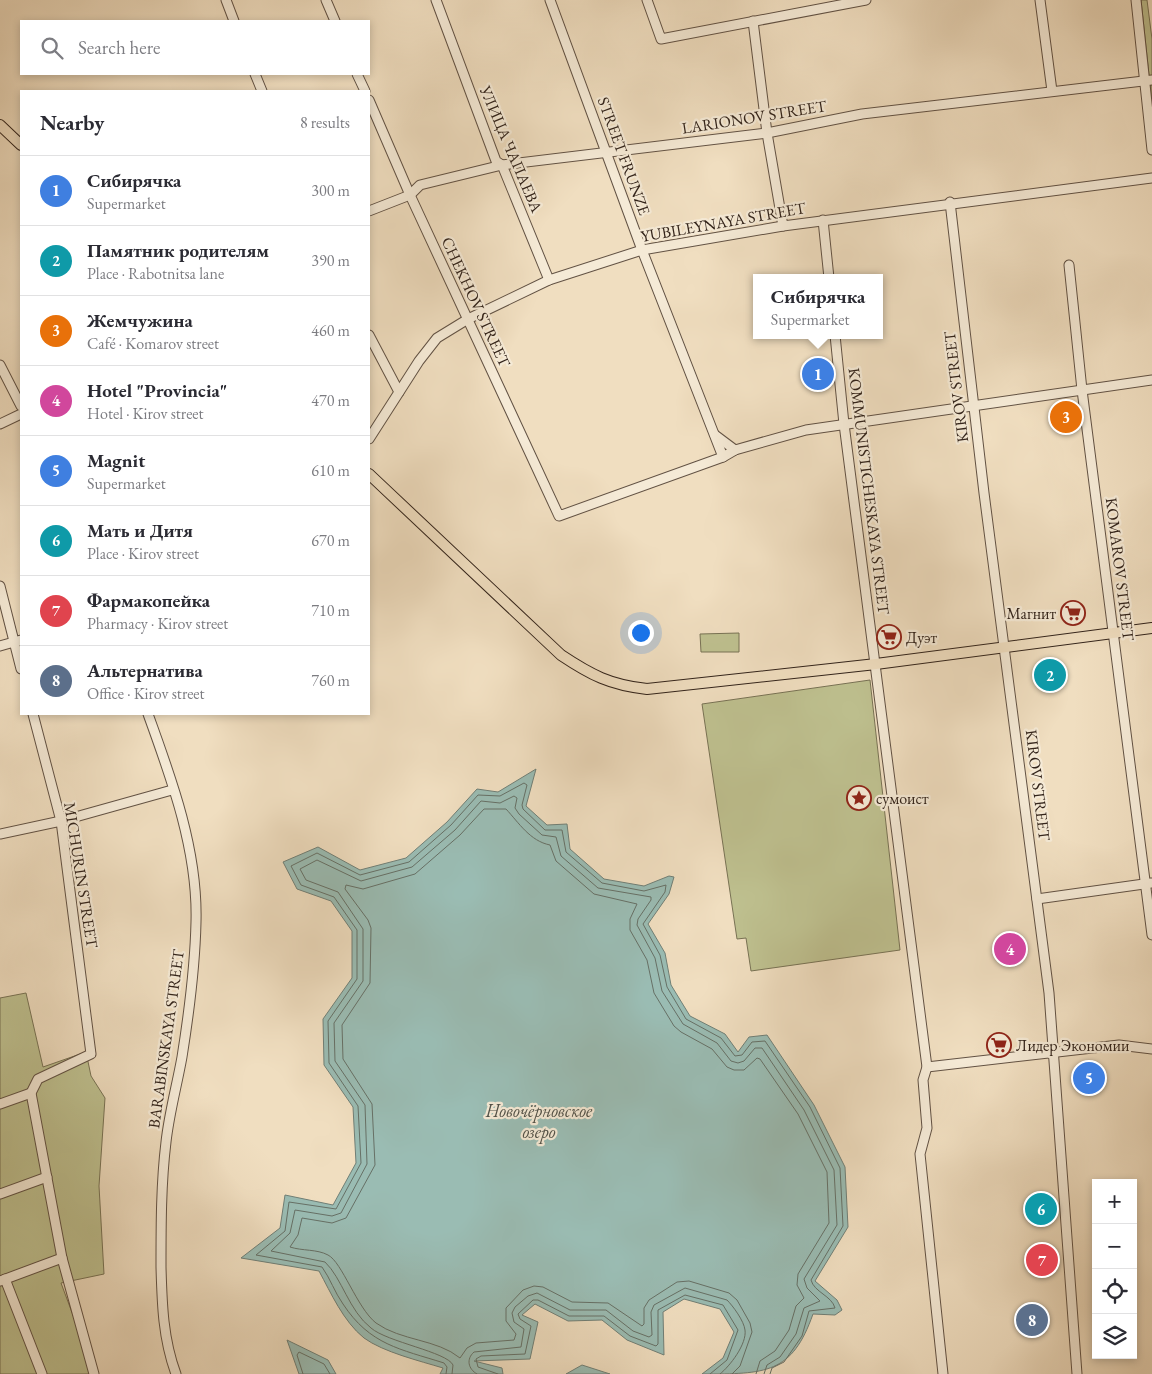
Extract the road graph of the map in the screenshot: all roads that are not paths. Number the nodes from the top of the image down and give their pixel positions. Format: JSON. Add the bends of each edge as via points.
{"nodes":[{"id":1,"x":226,"y":0,"type":"edge"},
{"id":2,"x":326,"y":0,"type":"edge"},
{"id":3,"x":436,"y":0,"type":"edge"},
{"id":4,"x":550,"y":0,"type":"edge"},
{"id":5,"x":647,"y":0,"type":"edge"},
{"id":6,"x":866,"y":0,"type":"edge"},
{"id":7,"x":1040,"y":0,"type":"edge"},
{"id":8,"x":1136,"y":0,"type":"edge"},
{"id":9,"x":234,"y":20,"type":"edge"},
{"id":10,"x":335,"y":20,"type":"edge"},
{"id":11,"x":753,"y":21,"type":"junction"},
{"id":12,"x":255,"y":75,"type":"edge"},
{"id":13,"x":358,"y":75,"type":"edge"},
{"id":14,"x":1148,"y":80,"type":"edge"},
{"id":15,"x":262,"y":90,"type":"edge"},
{"id":16,"x":365,"y":90,"type":"edge"},
{"id":17,"x":1052,"y":91,"type":"junction"},
{"id":18,"x":370,"y":102,"type":"edge"},
{"id":19,"x":0,"y":125,"type":"edge"},
{"id":20,"x":766,"y":132,"type":"junction"},
{"id":21,"x":20,"y":144,"type":"edge"},
{"id":22,"x":1152,"y":150,"type":"edge"},
{"id":23,"x":608,"y":152,"type":"junction"},
{"id":24,"x":502,"y":165,"type":"junction"},
{"id":25,"x":1152,"y":178,"type":"edge"},
{"id":26,"x":410,"y":195,"type":"junction"},
{"id":27,"x":950,"y":202,"type":"junction"},
{"id":28,"x":370,"y":211,"type":"edge"},
{"id":29,"x":823,"y":220,"type":"junction"},
{"id":30,"x":782,"y":226,"type":"junction"},
{"id":31,"x":642,"y":250,"type":"junction"},
{"id":32,"x":1069,"y":265,"type":"dead end"},
{"id":33,"x":829,"y":274,"type":"edge"},
{"id":34,"x":549,"y":280,"type":"junction"},
{"id":35,"x":468,"y":319,"type":"junction"},
{"id":36,"x":370,"y":337,"type":"edge"},
{"id":37,"x":835,"y":339,"type":"edge"},
{"id":38,"x":0,"y":365,"type":"edge"},
{"id":39,"x":1152,"y":380,"type":"edge"},
{"id":40,"x":1082,"y":390,"type":"junction"},
{"id":41,"x":399,"y":392,"type":"junction"},
{"id":42,"x":20,"y":404,"type":"edge"},
{"id":43,"x":974,"y":406,"type":"junction"},
{"id":44,"x":20,"y":414,"type":"edge"},
{"id":45,"x":0,"y":424,"type":"edge"},
{"id":46,"x":844,"y":424,"type":"junction"},
{"id":47,"x":712,"y":434,"type":"junction"},
{"id":48,"x":370,"y":436,"type":"edge"},
{"id":49,"x":734,"y":450,"type":"junction"},
{"id":50,"x":723,"y":458,"type":"junction"},
{"id":51,"x":370,"y":475,"type":"edge"},
{"id":52,"x":0,"y":586,"type":"edge"},
{"id":53,"x":1152,"y":628,"type":"edge"},
{"id":54,"x":1114,"y":634,"type":"junction"},
{"id":55,"x":18,"y":641,"type":"edge"},
{"id":56,"x":0,"y":646,"type":"edge"},
{"id":57,"x":1004,"y":648,"type":"junction"},
{"id":58,"x":20,"y":660,"type":"edge"},
{"id":59,"x":876,"y":664,"type":"junction"},
{"id":60,"x":33,"y":715,"type":"edge"},
{"id":61,"x":148,"y":715,"type":"edge"},
{"id":62,"x":172,"y":790,"type":"junction"},
{"id":63,"x":60,"y":822,"type":"junction"},
{"id":64,"x":0,"y":834,"type":"edge"},
{"id":65,"x":1150,"y":883,"type":"edge"},
{"id":66,"x":1037,"y":899,"type":"junction"},
{"id":67,"x":1152,"y":935,"type":"edge"},
{"id":68,"x":1152,"y":1049,"type":"edge"},
{"id":69,"x":1053,"y":1054,"type":"junction"},
{"id":70,"x":926,"y":1066,"type":"junction"},
{"id":71,"x":31,"y":1093,"type":"junction"},
{"id":72,"x":0,"y":1104,"type":"edge"},
{"id":73,"x":47,"y":1178,"type":"junction"},
{"id":74,"x":0,"y":1194,"type":"edge"},
{"id":75,"x":62,"y":1258,"type":"junction"},
{"id":76,"x":3,"y":1280,"type":"edge"},
{"id":77,"x":42,"y":1374,"type":"edge"},
{"id":78,"x":94,"y":1374,"type":"edge"},
{"id":79,"x":176,"y":1374,"type":"edge"},
{"id":80,"x":943,"y":1374,"type":"edge"},
{"id":81,"x":1077,"y":1374,"type":"edge"}],
"edges":[{"from":1,"to":9,"type":"street"},
{"from":2,"to":10,"type":"street"},
{"from":3,"to":24,"type":"street","name":"УЛИЦА ЧАПАЕВА","via":[[496,161]]},
{"from":4,"to":23,"type":"street","name":"STREET FRUNZE"},
{"from":5,"to":11,"type":"street","via":[[661,39]]},
{"from":6,"to":11,"type":"street"},
{"from":7,"to":17,"type":"street"},
{"from":8,"to":14,"type":"street"},
{"from":11,"to":20,"type":"street"},
{"from":12,"to":15,"type":"street"},
{"from":13,"to":16,"type":"street"},
{"from":14,"to":17,"type":"street","name":"LARIONOV STREET"},
{"from":14,"to":22,"type":"street"},
{"from":17,"to":20,"type":"street","name":"LARIONOV STREET","via":[[862,114]]},
{"from":18,"to":26,"type":"street","name":"CHEKHOV STREET"},
{"from":19,"to":21,"type":"main road"},
{"from":20,"to":23,"type":"street","name":"LARIONOV STREET"},
{"from":20,"to":30,"type":"street"},
{"from":23,"to":24,"type":"street","name":"LARIONOV STREET"},
{"from":23,"to":31,"type":"street","name":"STREET FRUNZE"},
{"from":24,"to":26,"type":"street","name":"LARIONOV STREET","via":[[420,185]]},
{"from":24,"to":34,"type":"street","name":"УЛИЦА ЧАПАЕВА"},
{"from":25,"to":27,"type":"street","name":"YUBILEYNAYA STREET"},
{"from":26,"to":28,"type":"street","name":"LARIONOV STREET"},
{"from":26,"to":35,"type":"street","name":"CHEKHOV STREET"},
{"from":27,"to":29,"type":"street","name":"YUBILEYNAYA STREET"},
{"from":27,"to":43,"type":"street","name":"KIROV STREET"},
{"from":29,"to":30,"type":"street","name":"YUBILEYNAYA STREET"},
{"from":29,"to":33,"type":"street"},
{"from":30,"to":31,"type":"street","name":"YUBILEYNAYA STREET"},
{"from":31,"to":34,"type":"street","name":"YUBILEYNAYA STREET"},
{"from":31,"to":47,"type":"street","name":"STREET FRUNZE"},
{"from":32,"to":40,"type":"street","name":"KOMAROV STREET"},
{"from":34,"to":35,"type":"street","name":"YUBILEYNAYA STREET"},
{"from":35,"to":41,"type":"street","name":"YUBILEYNAYA STREET","via":[[437,338]]},
{"from":35,"to":50,"type":"street","name":"CHEKHOV STREET","via":[[559,516]]},
{"from":36,"to":41,"type":"street"},
{"from":37,"to":46,"type":"street","name":"KOMMUNISTICHESKAYA STREET"},
{"from":38,"to":42,"type":"street"},
{"from":39,"to":40,"type":"street"},
{"from":40,"to":43,"type":"street"},
{"from":40,"to":54,"type":"street","name":"KOMAROV STREET"},
{"from":41,"to":48,"type":"street","name":"YUBILEYNAYA STREET"},
{"from":43,"to":46,"type":"street"},
{"from":43,"to":57,"type":"street","name":"KIROV STREET"},
{"from":44,"to":45,"type":"street"},
{"from":46,"to":49,"type":"street","via":[[806,430]]},
{"from":46,"to":59,"type":"street","name":"KOMMUNISTICHESKAYA STREET"},
{"from":47,"to":49,"type":"street"},
{"from":47,"to":50,"type":"street","name":"STREET FRUNZE"},
{"from":49,"to":50,"type":"street"},
{"from":51,"to":59,"type":"main road","via":[[560,655],[618,686],[647,689]]},
{"from":52,"to":55,"type":"street"},
{"from":53,"to":54,"type":"main road"},
{"from":54,"to":57,"type":"main road"},
{"from":54,"to":65,"type":"street","name":"KOMAROV STREET"},
{"from":55,"to":56,"type":"street"},
{"from":55,"to":58,"type":"street"},
{"from":57,"to":59,"type":"main road"},
{"from":57,"to":66,"type":"street","name":"KIROV STREET"},
{"from":59,"to":70,"type":"street","name":"KOMMUNISTICHESKAYA STREET"},
{"from":60,"to":63,"type":"street","name":"MICHURIN STREET"},
{"from":61,"to":62,"type":"street","name":"BARABINSKAYA STREET"},
{"from":62,"to":63,"type":"street"},
{"from":62,"to":79,"type":"street","name":"BARABINSKAYA STREET","via":[[185,827],[196,920],[182,1055],[164,1161],[162,1309],[168,1352]]},
{"from":63,"to":64,"type":"street"},
{"from":63,"to":71,"type":"street","name":"MICHURIN STREET","via":[[91,1054],[38,1079]]},
{"from":65,"to":66,"type":"street"},
{"from":65,"to":67,"type":"street","name":"KOMAROV STREET"},
{"from":66,"to":69,"type":"street","name":"KIROV STREET"},
{"from":68,"to":69,"type":"street","via":[[1119,1045]]},
{"from":69,"to":70,"type":"street"},
{"from":69,"to":81,"type":"street","name":"KIROV STREET"},
{"from":70,"to":80,"type":"street","name":"KOMMUNISTICHESKAYA STREET","via":[[923,1080],[927,1128],[920,1154]]},
{"from":71,"to":72,"type":"street"},
{"from":71,"to":73,"type":"street"},
{"from":73,"to":74,"type":"street"},
{"from":73,"to":75,"type":"street"},
{"from":75,"to":76,"type":"street"},
{"from":75,"to":78,"type":"street"},
{"from":76,"to":77,"type":"street"}]}
